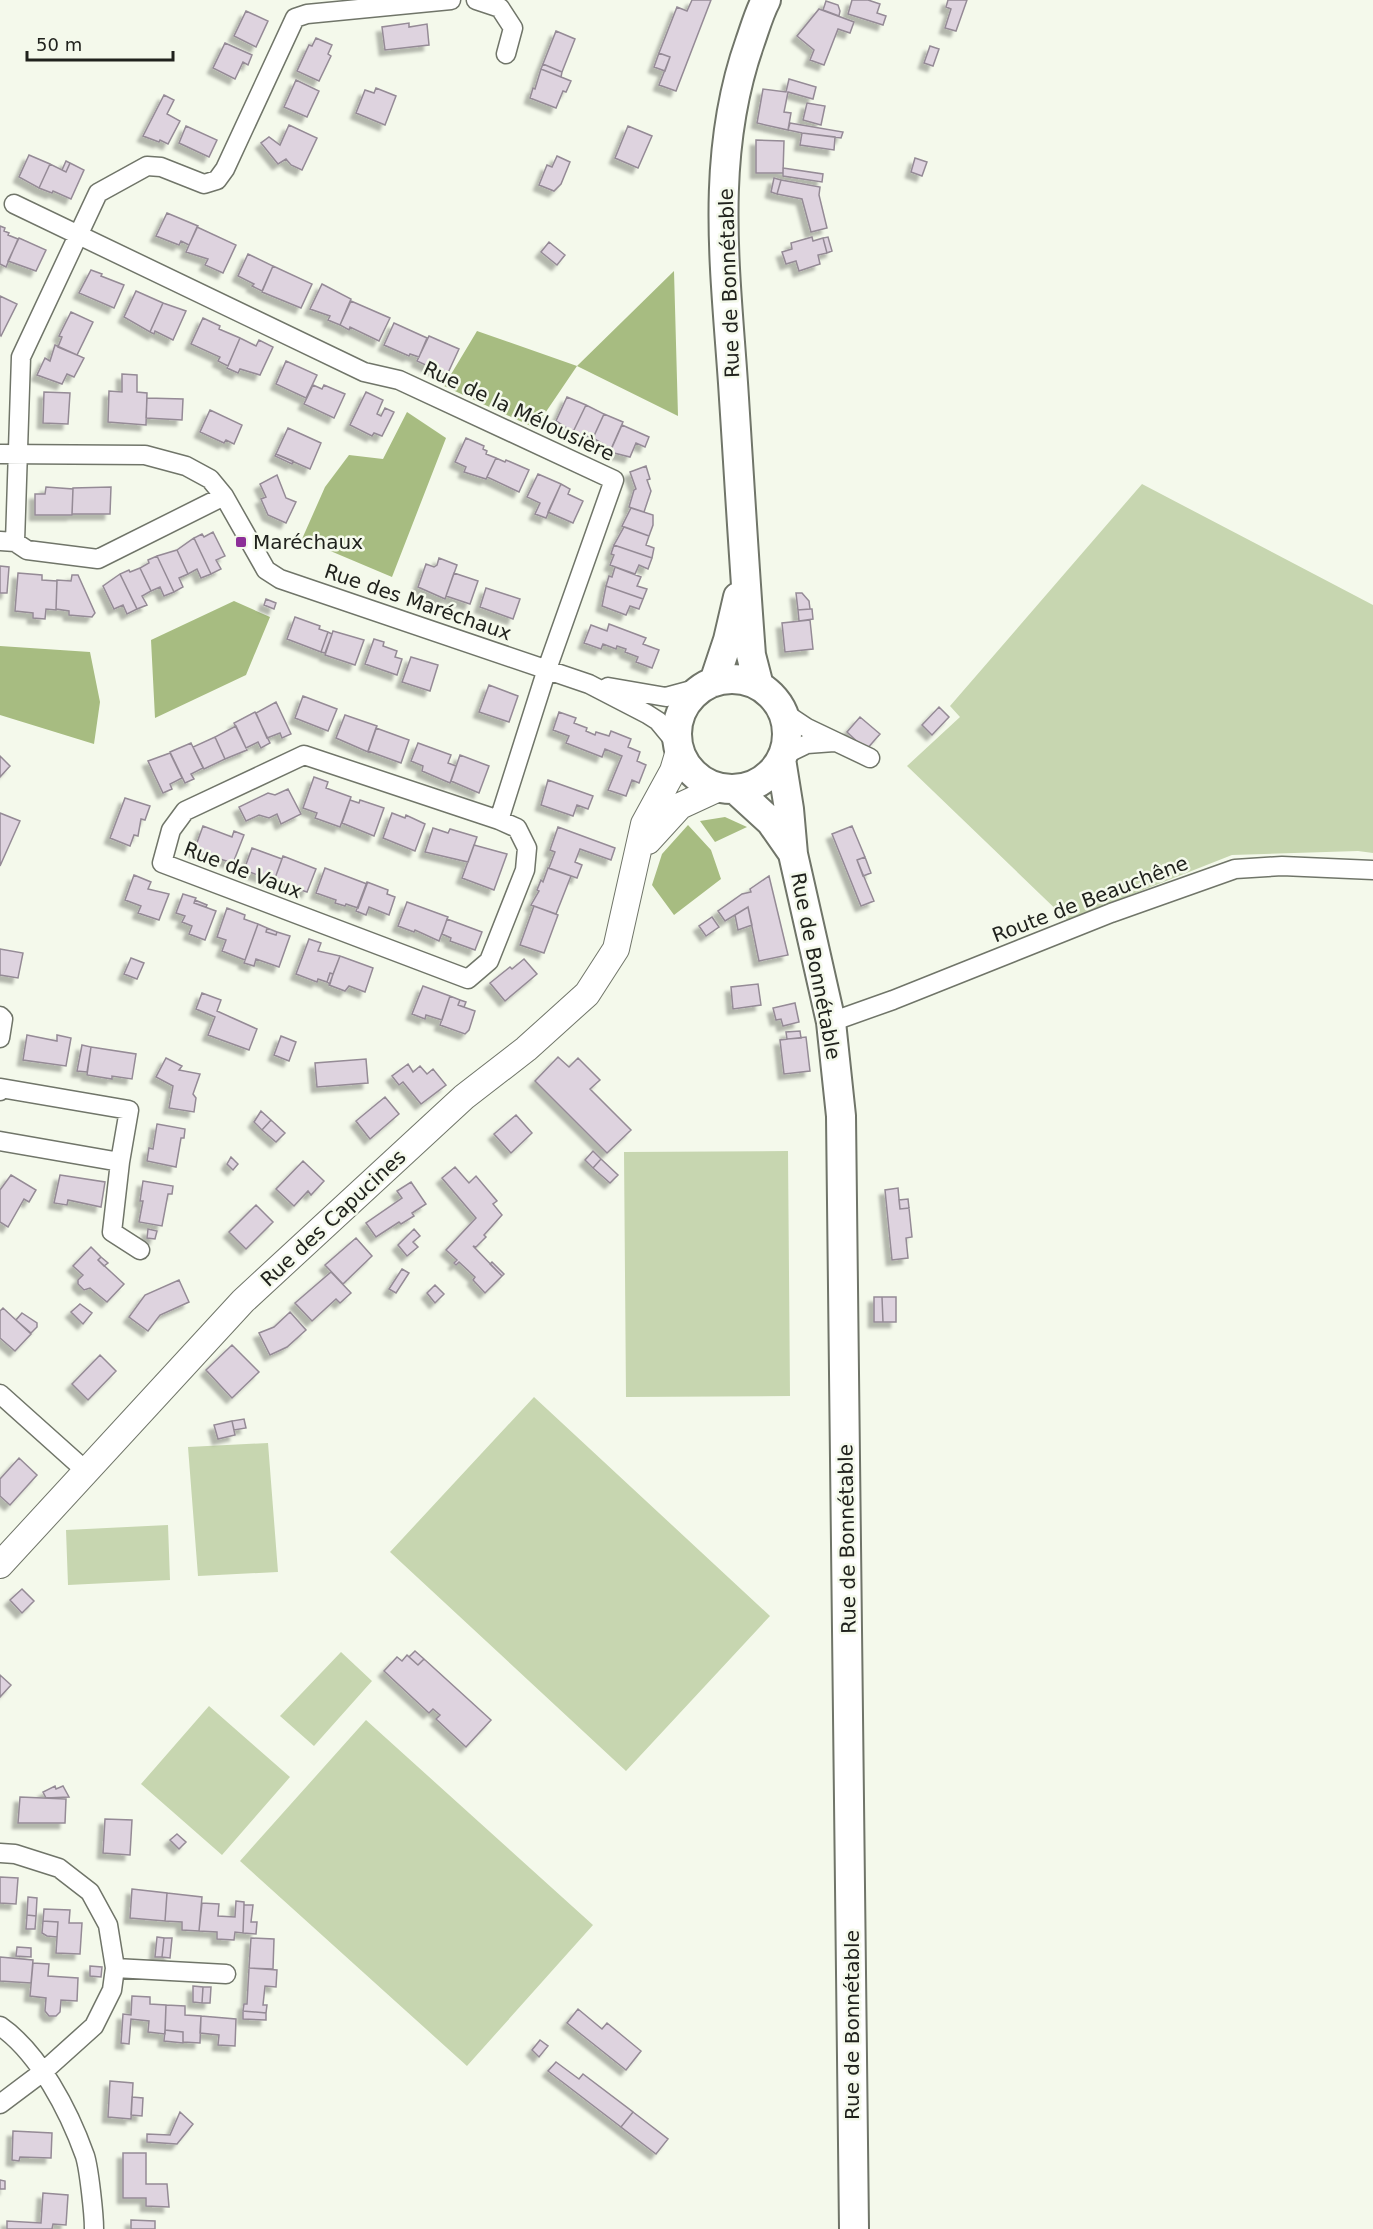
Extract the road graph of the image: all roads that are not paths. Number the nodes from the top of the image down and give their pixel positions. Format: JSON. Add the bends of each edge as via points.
{"nodes":[{"id":1,"x":451,"y":0,"type":"edge"},
{"id":2,"x":476,"y":0,"type":"edge"},
{"id":3,"x":764,"y":3,"type":"edge"},
{"id":4,"x":507,"y":54,"type":"dead end"},
{"id":5,"x":14,"y":204,"type":"dead end"},
{"id":6,"x":79,"y":234,"type":"junction"},
{"id":7,"x":0,"y":454,"type":"edge"},
{"id":8,"x":18,"y":455,"type":"junction"},
{"id":9,"x":224,"y":496,"type":"junction"},
{"id":10,"x":7,"y":541,"type":"edge"},
{"id":11,"x":744,"y":566,"type":"junction"},
{"id":12,"x":547,"y":669,"type":"junction"},
{"id":13,"x":589,"y":684,"type":"junction"},
{"id":14,"x":708,"y":685,"type":"junction"},
{"id":15,"x":759,"y":686,"type":"junction"},
{"id":16,"x":783,"y":712,"type":"junction"},
{"id":17,"x":836,"y":741,"type":"junction"},
{"id":18,"x":678,"y":748,"type":"junction"},
{"id":19,"x":782,"y":758,"type":"junction"},
{"id":20,"x":870,"y":758,"type":"dead end"},
{"id":21,"x":727,"y":789,"type":"junction"},
{"id":22,"x":499,"y":820,"type":"junction"},
{"id":23,"x":793,"y":854,"type":"junction"},
{"id":24,"x":635,"y":861,"type":"junction"},
{"id":25,"x":1373,"y":870,"type":"edge"},
{"id":26,"x":0,"y":1016,"type":"edge"},
{"id":27,"x":831,"y":1022,"type":"junction"},
{"id":28,"x":0,"y":1038,"type":"edge"},
{"id":29,"x":0,"y":1088,"type":"edge"},
{"id":30,"x":0,"y":1141,"type":"edge"},
{"id":31,"x":120,"y":1162,"type":"junction"},
{"id":32,"x":140,"y":1250,"type":"dead end"},
{"id":33,"x":0,"y":1394,"type":"edge"},
{"id":34,"x":86,"y":1471,"type":"junction"},
{"id":35,"x":0,"y":1564,"type":"edge"},
{"id":36,"x":0,"y":1853,"type":"edge"},
{"id":37,"x":116,"y":1968,"type":"junction"},
{"id":38,"x":226,"y":1974,"type":"dead end"},
{"id":39,"x":0,"y":2026,"type":"edge"},
{"id":40,"x":44,"y":2072,"type":"junction"},
{"id":41,"x":0,"y":2104,"type":"edge"},
{"id":42,"x":94,"y":2229,"type":"edge"},
{"id":43,"x":854,"y":2229,"type":"edge"}],
"edges":[{"from":1,"to":6,"type":"street","via":[[295,18],[217,180],[204,184],[161,167],[147,166],[98,193]]},
{"from":2,"to":4,"type":"street","via":[[500,8],[513,28]]},
{"from":3,"to":11,"type":"main road","name":"Rue de Bonnétable","via":[[732,102],[723,198]]},
{"from":5,"to":6,"type":"street","name":"Rue de la Mélousière"},
{"from":6,"to":8,"type":"street","via":[[21,357]]},
{"from":6,"to":12,"type":"street","name":"Rue de la Mélousière","via":[[364,372],[399,381],[614,480]]},
{"from":7,"to":8,"type":"street","name":"Rue des Maréchaux"},
{"from":8,"to":9,"type":"street","name":"Rue des Maréchaux","via":[[145,455],[186,466],[210,479]]},
{"from":8,"to":10,"type":"street"},
{"from":9,"to":10,"type":"street","via":[[98,559],[27,550]]},
{"from":9,"to":12,"type":"street","name":"Rue des Maréchaux","via":[[266,570],[280,579]]},
{"from":11,"to":14,"type":"main road","name":"Rue de Bonnétable","via":[[728,640]]},
{"from":11,"to":15,"type":"main road","name":"Rue de Bonnétable","via":[[751,655]]},
{"from":12,"to":13,"type":"street","name":"Rue des Maréchaux"},
{"from":12,"to":22,"type":"street","name":"Rue de la Mélousière"},
{"from":13,"to":14,"type":"street","name":"Rue des Maréchaux","via":[[666,697]]},
{"from":13,"to":18,"type":"street","name":"Rue des Maréchaux","via":[[647,714]]},
{"from":14,"to":15,"type":"main road","via":[[729,679]]},
{"from":14,"to":18,"type":"main road","via":[[689,699],[681,711]]},
{"from":15,"to":16,"type":"main road"},
{"from":16,"to":17,"type":"street"},
{"from":16,"to":19,"type":"main road","via":[[787,730]]},
{"from":17,"to":19,"type":"street","via":[[807,744]]},
{"from":17,"to":20,"type":"street"},
{"from":18,"to":21,"type":"main road","via":[[689,770],[702,781]]},
{"from":18,"to":24,"type":"street","name":"Rue des Capucines","via":[[673,771],[644,825]]},
{"from":19,"to":21,"type":"main road","via":[[773,771],[750,787]]},
{"from":19,"to":23,"type":"main road","name":"Rue de Bonnétable"},
{"from":21,"to":23,"type":"main road","name":"Rue de Bonnétable","via":[[771,822]]},
{"from":21,"to":24,"type":"street","name":"Rue des Capucines","via":[[680,806]]},
{"from":22,"to":22,"type":"street","name":"Rue de Vaux","via":[[304,755],[185,811],[171,830],[162,863],[468,979],[489,961],[525,870],[527,848],[517,828]]},
{"from":23,"to":27,"type":"main road","name":"Rue de Bonnétable"},
{"from":24,"to":34,"type":"street","name":"Rue des Capucines","via":[[616,949],[587,994],[526,1049],[464,1097],[243,1301]]},
{"from":25,"to":27,"type":"street","name":"Route de Beauchêne","via":[[1282,866],[1235,869]]},
{"from":26,"to":28,"type":"street"},
{"from":27,"to":43,"type":"main road","name":"Rue de Bonnétable","via":[[841,1116]]},
{"from":29,"to":31,"type":"street","via":[[129,1110]]},
{"from":30,"to":31,"type":"street"},
{"from":31,"to":32,"type":"street","via":[[112,1232]]},
{"from":33,"to":34,"type":"street"},
{"from":34,"to":35,"type":"street","name":"Rue des Capucines"},
{"from":36,"to":37,"type":"street","via":[[59,1868],[90,1892],[108,1926]]},
{"from":37,"to":38,"type":"street"},
{"from":37,"to":40,"type":"street","via":[[112,1990],[94,2026]]},
{"from":39,"to":40,"type":"street","via":[[13,2034]]},
{"from":40,"to":41,"type":"street"},
{"from":40,"to":42,"type":"street","via":[[85,2157]]}]}
